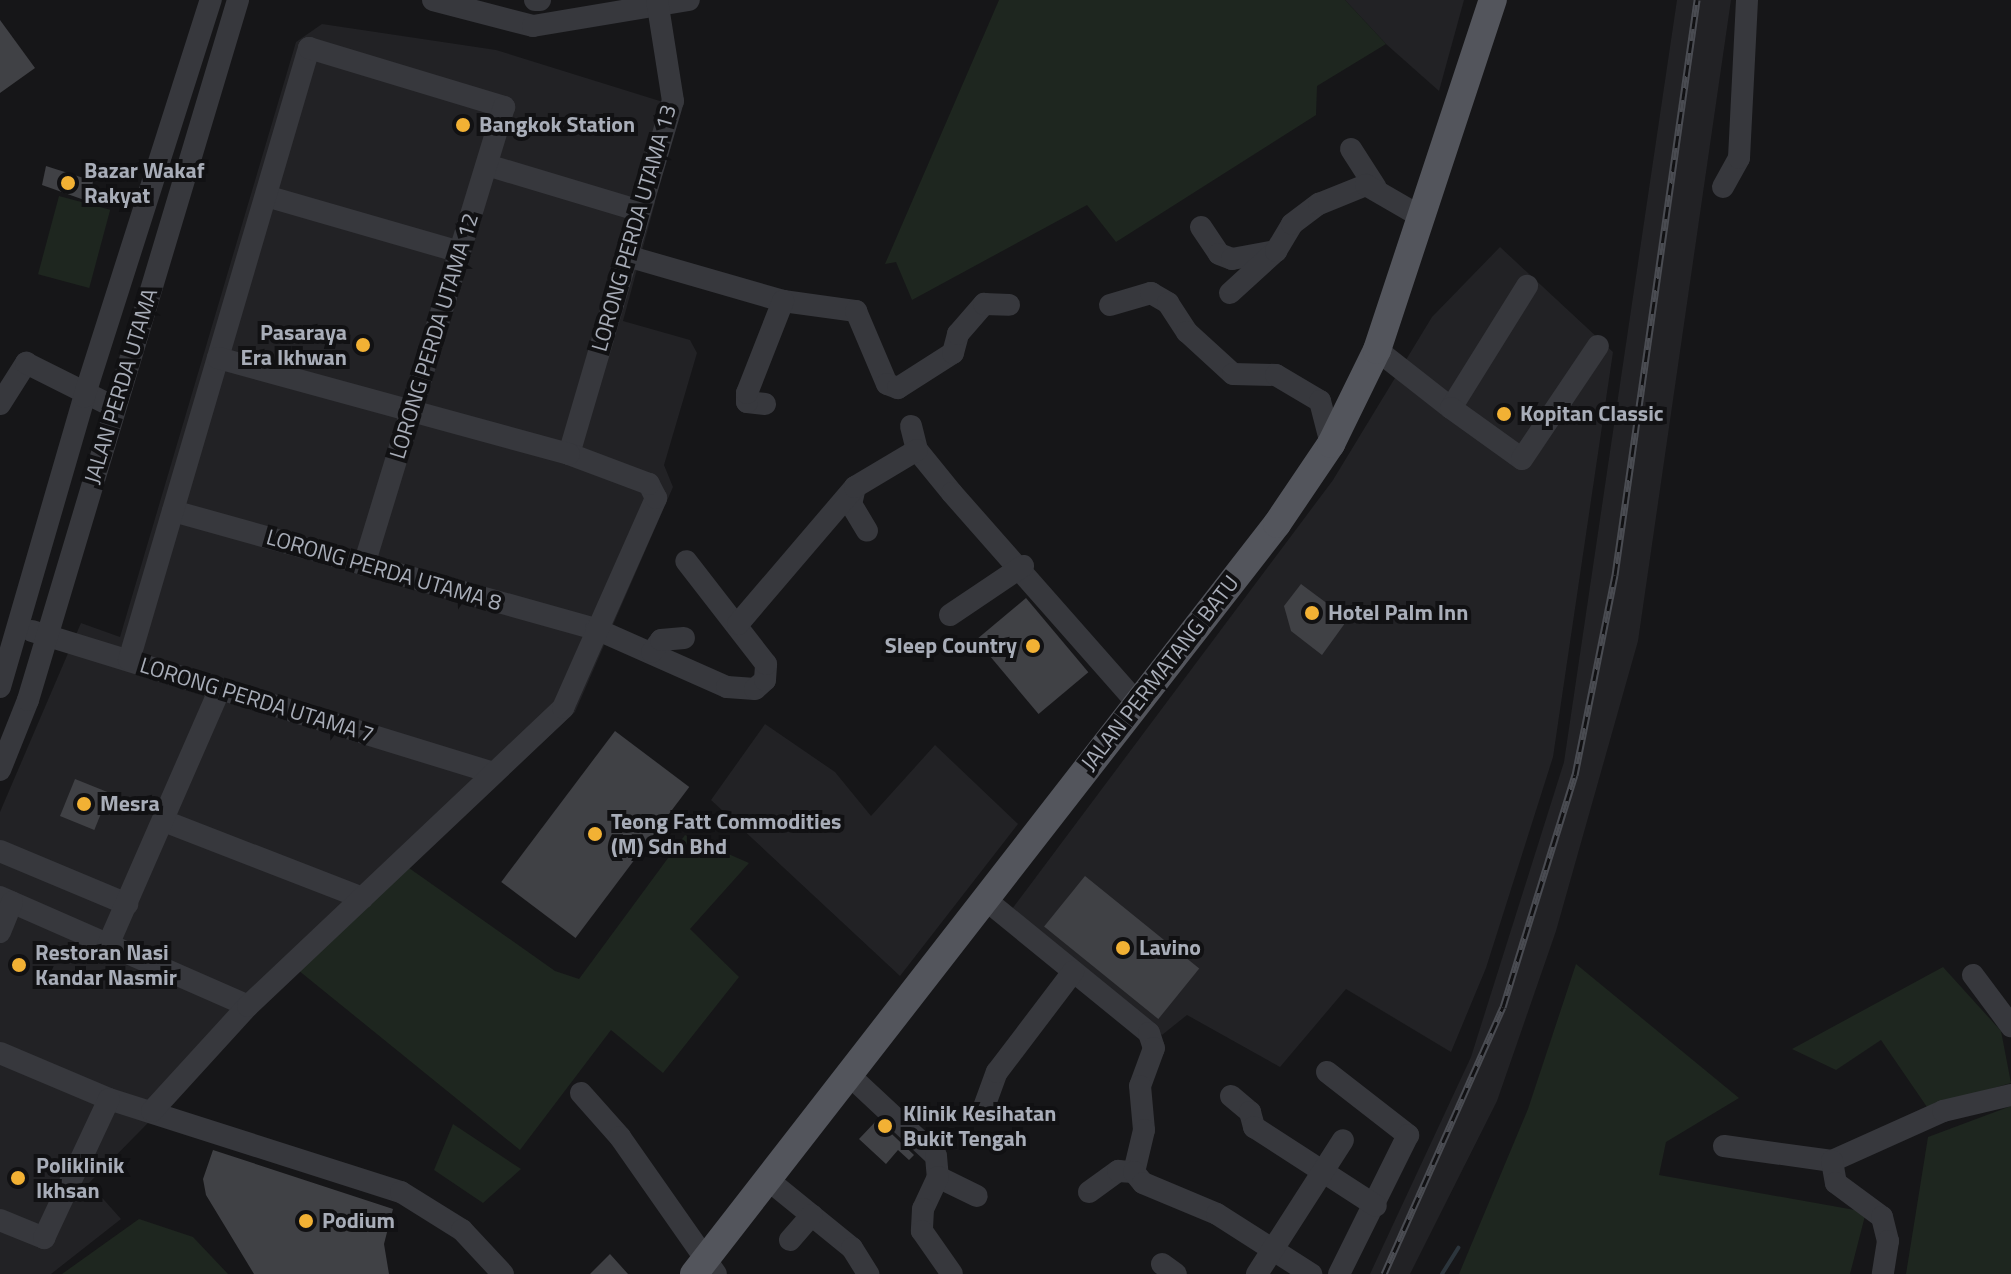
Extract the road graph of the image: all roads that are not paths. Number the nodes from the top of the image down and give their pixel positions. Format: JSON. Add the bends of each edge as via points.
{"nodes":[{"id":1,"x":211,"y":0,"type":"edge"},
{"id":2,"x":238,"y":0,"type":"edge"},
{"id":3,"x":433,"y":0,"type":"edge"},
{"id":4,"x":689,"y":0,"type":"edge"},
{"id":5,"x":1493,"y":0,"type":"edge"},
{"id":6,"x":1747,"y":0,"type":"edge"},
{"id":7,"x":657,"y":3,"type":"edge"},
{"id":8,"x":1351,"y":149,"type":"dead end"},
{"id":9,"x":487,"y":165,"type":"junction"},
{"id":10,"x":1723,"y":187,"type":"dead end"},
{"id":11,"x":1376,"y":188,"type":"junction"},
{"id":12,"x":266,"y":196,"type":"junction"},
{"id":13,"x":640,"y":211,"type":"junction"},
{"id":14,"x":1423,"y":218,"type":"junction"},
{"id":15,"x":1201,"y":227,"type":"dead end"},
{"id":16,"x":1276,"y":251,"type":"junction"},
{"id":17,"x":460,"y":252,"type":"junction"},
{"id":18,"x":627,"y":256,"type":"junction"},
{"id":19,"x":1527,"y":286,"type":"dead end"},
{"id":20,"x":1230,"y":293,"type":"dead end"},
{"id":21,"x":783,"y":301,"type":"junction"},
{"id":22,"x":1009,"y":305,"type":"dead end"},
{"id":23,"x":1110,"y":305,"type":"dead end"},
{"id":24,"x":1598,"y":346,"type":"dead end"},
{"id":25,"x":1377,"y":350,"type":"junction"},
{"id":26,"x":218,"y":358,"type":"junction"},
{"id":27,"x":84,"y":397,"type":"junction"},
{"id":28,"x":0,"y":404,"type":"edge"},
{"id":29,"x":765,"y":404,"type":"dead end"},
{"id":30,"x":114,"y":407,"type":"junction"},
{"id":31,"x":1451,"y":408,"type":"junction"},
{"id":32,"x":412,"y":409,"type":"junction"},
{"id":33,"x":911,"y":426,"type":"dead end"},
{"id":34,"x":1331,"y":444,"type":"junction"},
{"id":35,"x":917,"y":450,"type":"junction"},
{"id":36,"x":569,"y":454,"type":"junction"},
{"id":37,"x":855,"y":487,"type":"junction"},
{"id":38,"x":173,"y":511,"type":"junction"},
{"id":39,"x":867,"y":531,"type":"dead end"},
{"id":40,"x":686,"y":561,"type":"dead end"},
{"id":41,"x":364,"y":565,"type":"junction"},
{"id":42,"x":1023,"y":566,"type":"junction"},
{"id":43,"x":950,"y":615,"type":"dead end"},
{"id":44,"x":738,"y":624,"type":"junction"},
{"id":45,"x":20,"y":627,"type":"junction"},
{"id":46,"x":596,"y":629,"type":"junction"},
{"id":47,"x":47,"y":636,"type":"junction"},
{"id":48,"x":684,"y":638,"type":"dead end"},
{"id":49,"x":652,"y":652,"type":"junction"},
{"id":50,"x":129,"y":660,"type":"junction"},
{"id":51,"x":0,"y":687,"type":"edge"},
{"id":52,"x":220,"y":689,"type":"junction"},
{"id":53,"x":1137,"y":703,"type":"junction"},
{"id":54,"x":0,"y":770,"type":"edge"},
{"id":55,"x":494,"y":773,"type":"junction"},
{"id":56,"x":164,"y":821,"type":"junction"},
{"id":57,"x":0,"y":851,"type":"edge"},
{"id":58,"x":363,"y":898,"type":"junction"},
{"id":59,"x":6,"y":900,"type":"edge"},
{"id":60,"x":986,"y":900,"type":"junction"},
{"id":61,"x":127,"y":904,"type":"junction"},
{"id":62,"x":0,"y":932,"type":"edge"},
{"id":63,"x":108,"y":945,"type":"junction"},
{"id":64,"x":1073,"y":972,"type":"junction"},
{"id":65,"x":1973,"y":975,"type":"dead end"},
{"id":66,"x":248,"y":1006,"type":"junction"},
{"id":67,"x":2011,"y":1026,"type":"edge"},
{"id":68,"x":0,"y":1053,"type":"edge"},
{"id":69,"x":1327,"y":1072,"type":"dead end"},
{"id":70,"x":848,"y":1074,"type":"junction"},
{"id":71,"x":175,"y":1086,"type":"junction"},
{"id":72,"x":581,"y":1093,"type":"dead end"},
{"id":73,"x":2011,"y":1095,"type":"edge"},
{"id":74,"x":1231,"y":1096,"type":"dead end"},
{"id":75,"x":109,"y":1099,"type":"junction"},
{"id":76,"x":984,"y":1107,"type":"dead end"},
{"id":77,"x":152,"y":1111,"type":"junction"},
{"id":78,"x":214,"y":1127,"type":"junction"},
{"id":79,"x":1343,"y":1140,"type":"dead end"},
{"id":80,"x":1724,"y":1146,"type":"dead end"},
{"id":81,"x":1832,"y":1161,"type":"junction"},
{"id":82,"x":1323,"y":1171,"type":"junction"},
{"id":83,"x":1134,"y":1172,"type":"junction"},
{"id":84,"x":938,"y":1177,"type":"junction"},
{"id":85,"x":767,"y":1179,"type":"junction"},
{"id":86,"x":1089,"y":1192,"type":"dead end"},
{"id":87,"x":977,"y":1196,"type":"dead end"},
{"id":88,"x":1376,"y":1206,"type":"junction"},
{"id":89,"x":812,"y":1215,"type":"junction"},
{"id":90,"x":0,"y":1220,"type":"edge"},
{"id":91,"x":790,"y":1240,"type":"dead end"},
{"id":92,"x":1272,"y":1250,"type":"junction"},
{"id":93,"x":705,"y":1270,"type":"edge"},
{"id":94,"x":503,"y":1274,"type":"edge"},
{"id":95,"x":868,"y":1274,"type":"edge"},
{"id":96,"x":952,"y":1274,"type":"edge"},
{"id":97,"x":1257,"y":1274,"type":"edge"},
{"id":98,"x":1311,"y":1274,"type":"edge"},
{"id":99,"x":1339,"y":1274,"type":"edge"},
{"id":100,"x":1883,"y":1274,"type":"edge"}],
"edges":[{"from":1,"to":27,"type":"street","name":"JALAN PERDA UTAMA"},
{"from":2,"to":30,"type":"street","name":"JALAN PERDA UTAMA"},
{"from":3,"to":7,"type":"street","via":[[533,26]]},
{"from":4,"to":7,"type":"street"},
{"from":5,"to":14,"type":"main road","name":"JALAN PERMATANG BATU"},
{"from":6,"to":10,"type":"street","via":[[1739,158]]},
{"from":7,"to":13,"type":"street","name":"LORONG PERDA UTAMA 13","via":[[673,101]]},
{"from":8,"to":11,"type":"street"},
{"from":9,"to":12,"type":"street","name":"LORONG PERDA UTAMA 12","via":[[504,107],[309,48]]},
{"from":9,"to":13,"type":"street"},
{"from":9,"to":17,"type":"street","name":"LORONG PERDA UTAMA 12"},
{"from":11,"to":14,"type":"street"},
{"from":11,"to":16,"type":"street","via":[[1366,185],[1310,209]]},
{"from":12,"to":17,"type":"street"},
{"from":12,"to":26,"type":"street"},
{"from":13,"to":18,"type":"street","name":"LORONG PERDA UTAMA 13"},
{"from":14,"to":25,"type":"main road","name":"JALAN PERMATANG BATU"},
{"from":15,"to":16,"type":"street","via":[[1219,254],[1232,259]]},
{"from":16,"to":20,"type":"street"},
{"from":17,"to":32,"type":"street","name":"LORONG PERDA UTAMA 12"},
{"from":18,"to":21,"type":"street"},
{"from":18,"to":36,"type":"street","name":"LORONG PERDA UTAMA 13"},
{"from":19,"to":31,"type":"street"},
{"from":21,"to":22,"type":"street","via":[[856,311],[887,384],[898,388],[953,353],[958,334],[984,304]]},
{"from":21,"to":29,"type":"street","via":[[747,393],[747,402]]},
{"from":23,"to":34,"type":"street","via":[[1151,293],[1168,303],[1187,332],[1233,374],[1276,375],[1320,401]]},
{"from":24,"to":31,"type":"street","via":[[1522,459]]},
{"from":25,"to":31,"type":"street"},
{"from":25,"to":34,"type":"main road","name":"JALAN PERMATANG BATU"},
{"from":26,"to":32,"type":"street"},
{"from":26,"to":38,"type":"street"},
{"from":27,"to":28,"type":"street","via":[[26,363]]},
{"from":27,"to":30,"type":"street"},
{"from":27,"to":45,"type":"street","name":"JALAN PERDA UTAMA"},
{"from":30,"to":47,"type":"street","name":"JALAN PERDA UTAMA"},
{"from":32,"to":36,"type":"street"},
{"from":32,"to":41,"type":"street","name":"LORONG PERDA UTAMA 12"},
{"from":33,"to":35,"type":"street"},
{"from":34,"to":53,"type":"main road","name":"JALAN PERMATANG BATU"},
{"from":35,"to":37,"type":"street"},
{"from":35,"to":42,"type":"street"},
{"from":36,"to":46,"type":"street","via":[[649,484],[656,498]]},
{"from":37,"to":39,"type":"street","via":[[851,504]]},
{"from":37,"to":44,"type":"street"},
{"from":38,"to":41,"type":"street","name":"LORONG PERDA UTAMA 8"},
{"from":38,"to":50,"type":"street"},
{"from":40,"to":44,"type":"street"},
{"from":41,"to":46,"type":"street","name":"LORONG PERDA UTAMA 8"},
{"from":42,"to":43,"type":"street"},
{"from":42,"to":53,"type":"street"},
{"from":44,"to":49,"type":"street","name":"LORONG PERDA UTAMA 8","via":[[766,664],[765,680],[755,689],[727,687]]},
{"from":45,"to":47,"type":"street","name":"LORONG PERDA UTAMA 7"},
{"from":45,"to":51,"type":"street","name":"JALAN PERDA UTAMA"},
{"from":46,"to":49,"type":"street","name":"LORONG PERDA UTAMA 8"},
{"from":46,"to":55,"type":"street","via":[[563,708]]},
{"from":47,"to":50,"type":"street","name":"LORONG PERDA UTAMA 7"},
{"from":47,"to":54,"type":"street","name":"JALAN PERDA UTAMA"},
{"from":48,"to":49,"type":"street","via":[[661,640]]},
{"from":50,"to":52,"type":"street","name":"LORONG PERDA UTAMA 7"},
{"from":52,"to":55,"type":"street","name":"LORONG PERDA UTAMA 7"},
{"from":52,"to":56,"type":"street"},
{"from":53,"to":60,"type":"main road","name":"JALAN PERMATANG BATU"},
{"from":55,"to":58,"type":"street"},
{"from":56,"to":58,"type":"street"},
{"from":56,"to":61,"type":"street"},
{"from":57,"to":61,"type":"street"},
{"from":58,"to":66,"type":"street"},
{"from":59,"to":62,"type":"street"},
{"from":59,"to":63,"type":"street"},
{"from":60,"to":64,"type":"street"},
{"from":60,"to":70,"type":"main road","name":"JALAN PERMATANG BATU"},
{"from":61,"to":63,"type":"street"},
{"from":63,"to":66,"type":"street"},
{"from":64,"to":76,"type":"street","via":[[997,1072]]},
{"from":64,"to":83,"type":"street","via":[[1149,1033],[1154,1048],[1140,1086],[1144,1130]]},
{"from":65,"to":67,"type":"street"},
{"from":66,"to":71,"type":"street"},
{"from":68,"to":75,"type":"street"},
{"from":69,"to":88,"type":"street","via":[[1408,1135]]},
{"from":70,"to":84,"type":"street","via":[[936,1156]]},
{"from":70,"to":85,"type":"main road","name":"JALAN PERMATANG BATU"},
{"from":71,"to":77,"type":"street"},
{"from":71,"to":78,"type":"street","via":[[186,1108]]},
{"from":72,"to":93,"type":"street","via":[[620,1137]]},
{"from":73,"to":81,"type":"street","via":[[1943,1111]]},
{"from":74,"to":82,"type":"street","via":[[1250,1112],[1254,1127]]},
{"from":75,"to":77,"type":"street"},
{"from":75,"to":90,"type":"street","via":[[44,1238]]},
{"from":77,"to":78,"type":"street"},
{"from":78,"to":94,"type":"street","via":[[413,1197],[472,1238]]},
{"from":79,"to":82,"type":"street"},
{"from":80,"to":81,"type":"street"},
{"from":81,"to":100,"type":"street","via":[[1836,1183],[1882,1217],[1888,1241]]},
{"from":82,"to":88,"type":"street"},
{"from":82,"to":92,"type":"street"},
{"from":83,"to":86,"type":"street","via":[[1118,1171]]},
{"from":83,"to":92,"type":"street","via":[[1143,1183],[1217,1214]]},
{"from":84,"to":87,"type":"street"},
{"from":84,"to":96,"type":"street","via":[[923,1209],[922,1231]]},
{"from":85,"to":89,"type":"street"},
{"from":85,"to":93,"type":"main road","name":"JALAN PERMATANG BATU"},
{"from":88,"to":99,"type":"street"},
{"from":89,"to":91,"type":"street"},
{"from":89,"to":95,"type":"street","via":[[852,1248]]},
{"from":92,"to":97,"type":"street"},
{"from":92,"to":98,"type":"street"}]}
